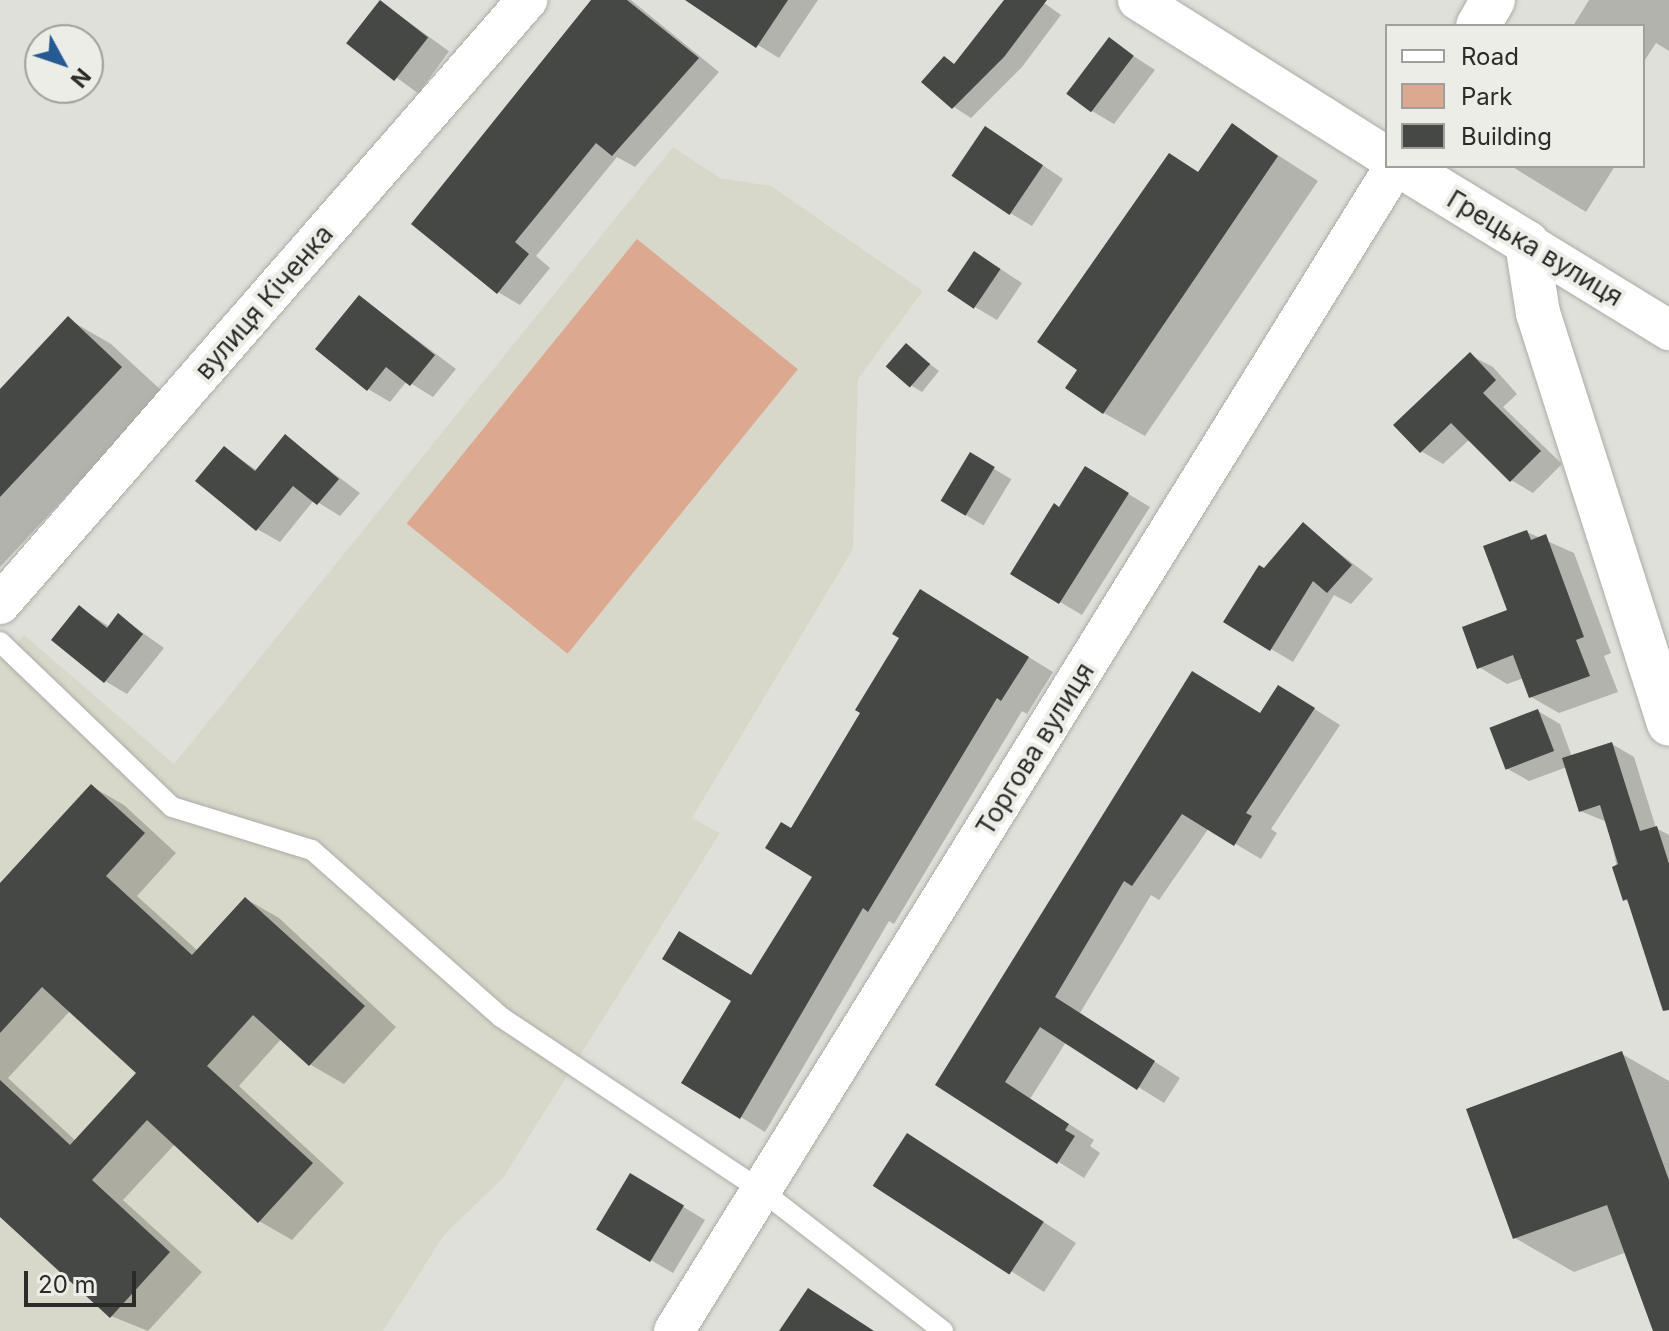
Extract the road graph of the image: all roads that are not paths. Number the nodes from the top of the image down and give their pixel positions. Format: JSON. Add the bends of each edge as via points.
{"nodes":[{"id":1,"x":527,"y":0,"type":"edge"},
{"id":2,"x":1138,"y":0,"type":"edge"},
{"id":3,"x":1493,"y":0,"type":"edge"},
{"id":4,"x":1479,"y":24,"type":"edge"},
{"id":5,"x":1385,"y":156,"type":"edge"},
{"id":6,"x":1397,"y":168,"type":"edge"},
{"id":7,"x":1401,"y":168,"type":"edge"},
{"id":8,"x":1527,"y":243,"type":"junction"},
{"id":9,"x":1669,"y":330,"type":"edge"},
{"id":10,"x":0,"y":604,"type":"edge"},
{"id":11,"x":0,"y":642,"type":"edge"},
{"id":12,"x":1669,"y":724,"type":"edge"},
{"id":13,"x":762,"y":1191,"type":"junction"},
{"id":14,"x":674,"y":1331,"type":"edge"},
{"id":15,"x":943,"y":1331,"type":"edge"}],
"edges":[{"from":1,"to":10,"type":"street","name":"вулиця Кіченка"},
{"from":2,"to":5,"type":"street"},
{"from":3,"to":4,"type":"main road"},
{"from":6,"to":13,"type":"street","name":"Торгова вулиця"},
{"from":7,"to":8,"type":"main road","name":"Грецька вулиця"},
{"from":8,"to":9,"type":"street","name":"Грецька вулиця"},
{"from":8,"to":12,"type":"main road","via":[[1538,313]]},
{"from":11,"to":13,"type":"lane","via":[[172,807],[312,850],[501,1017]]},
{"from":13,"to":14,"type":"street","name":"Торгова вулиця"},
{"from":13,"to":15,"type":"lane"}]}
